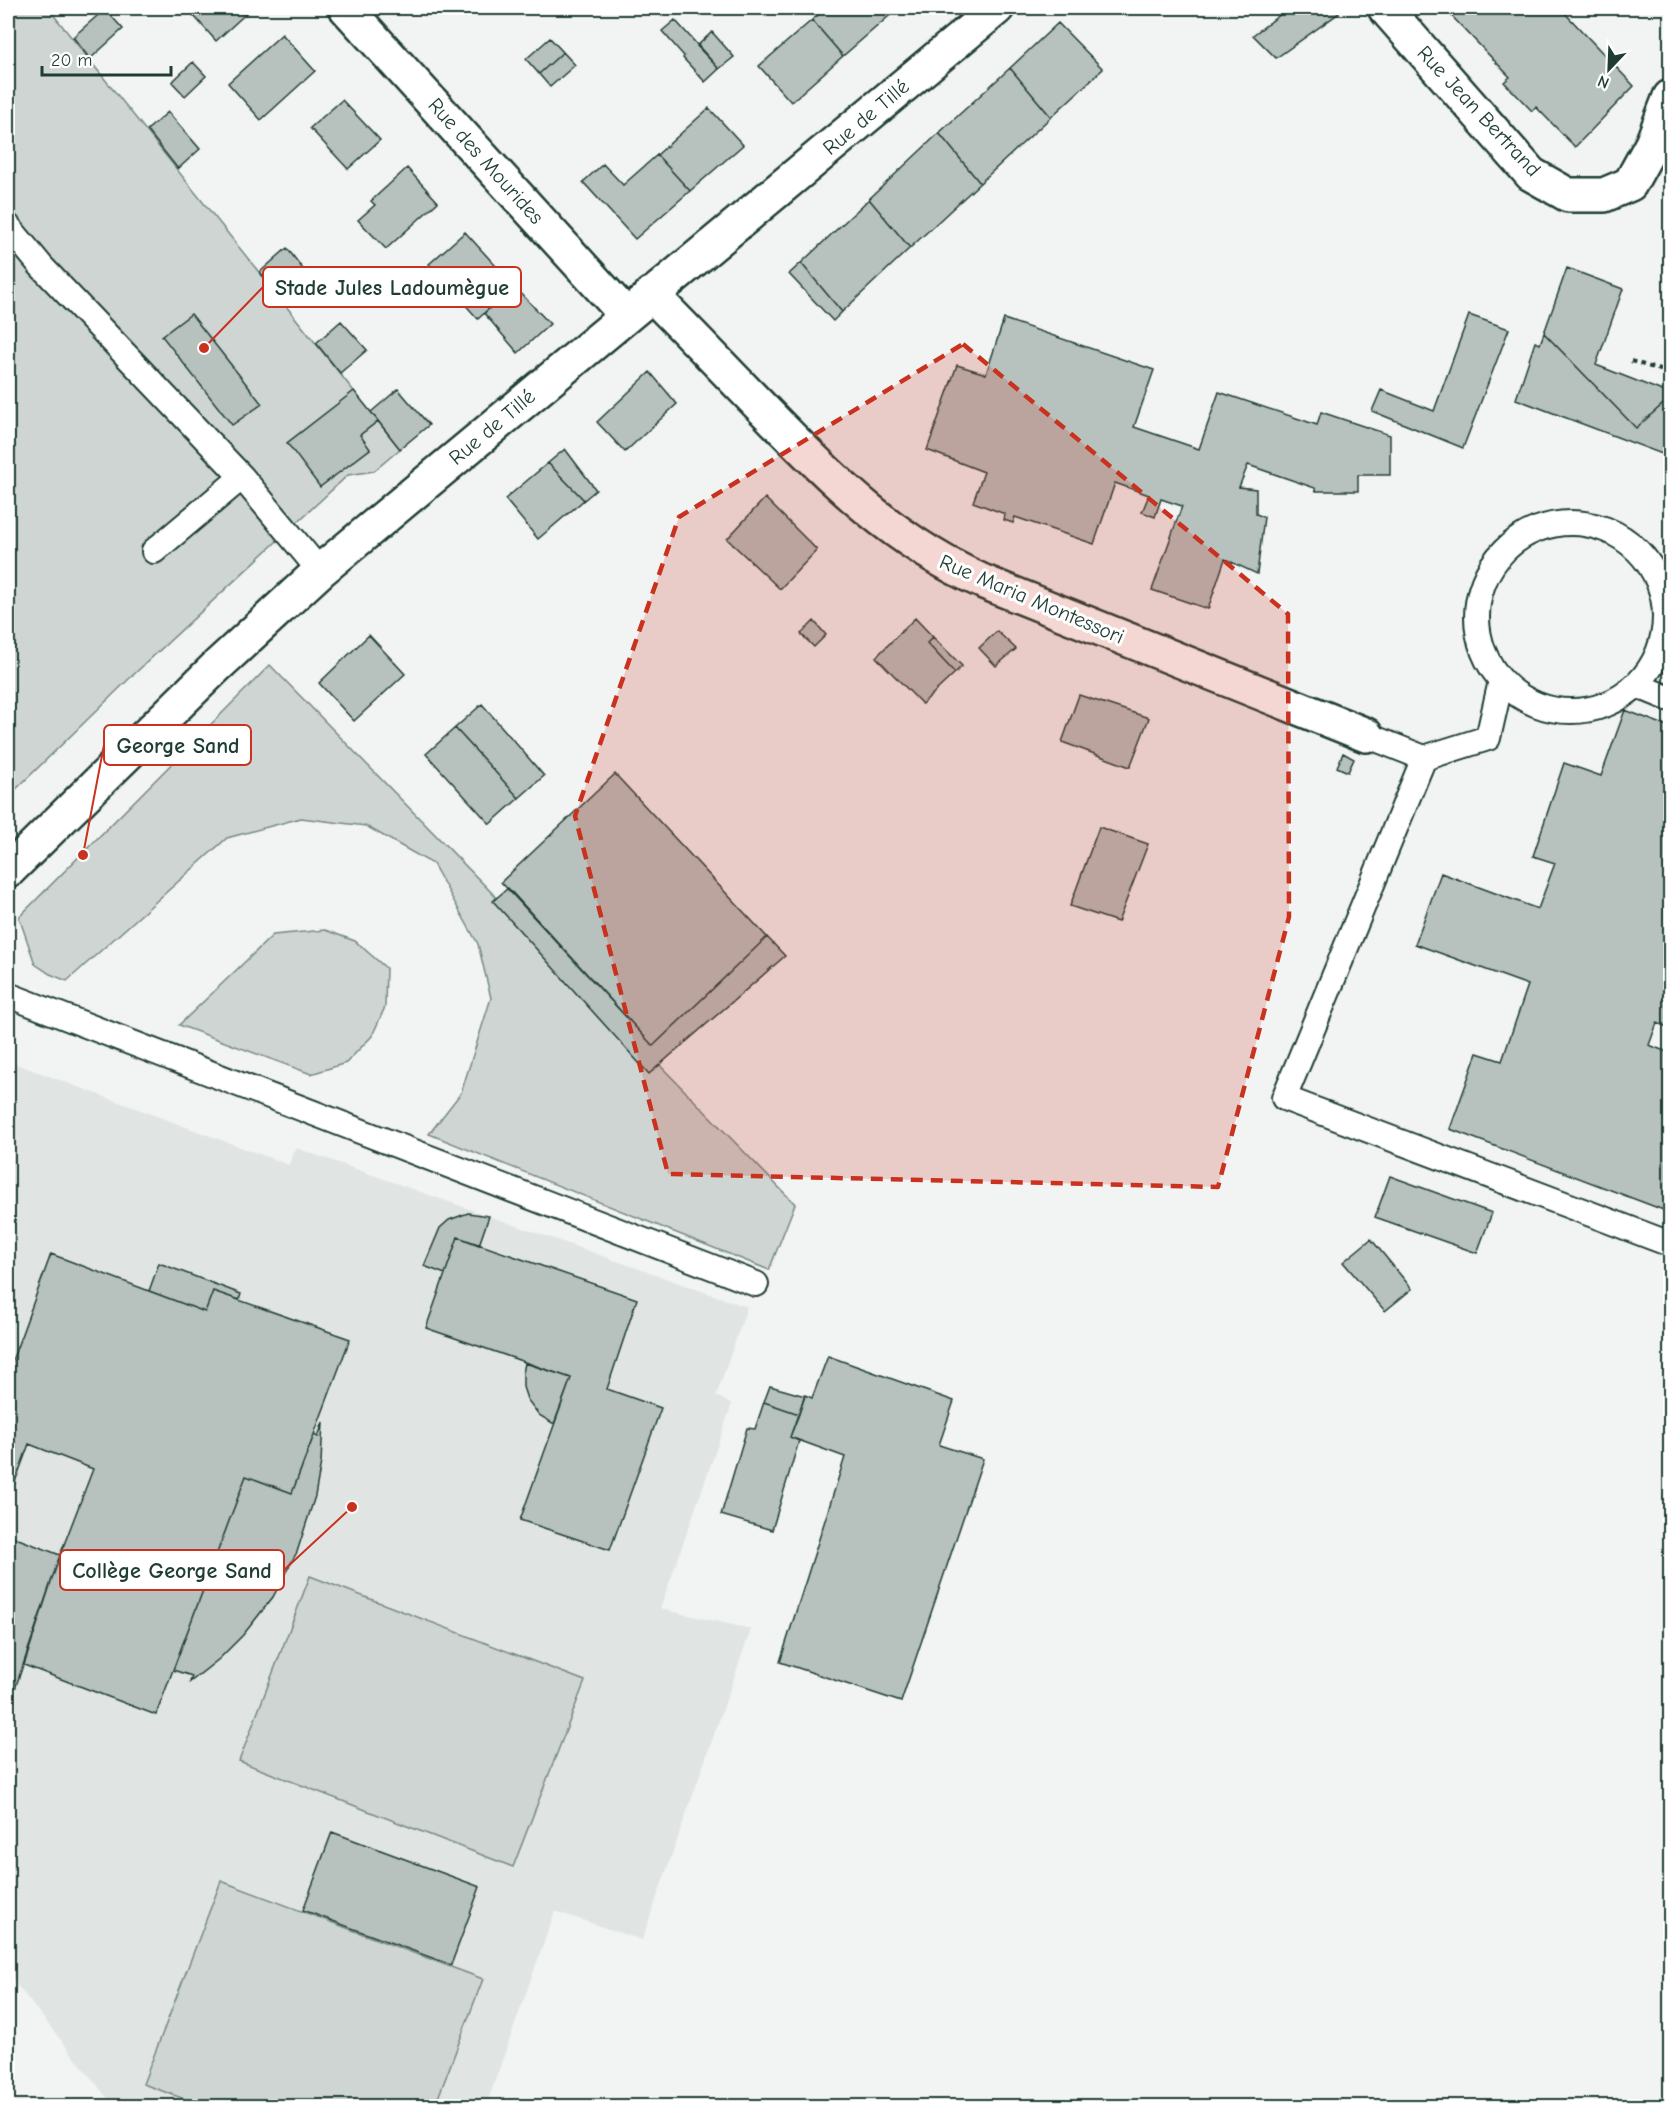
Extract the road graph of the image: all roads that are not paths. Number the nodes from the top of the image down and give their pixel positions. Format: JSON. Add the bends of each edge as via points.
{"nodes":[{"id":1,"x":346,"y":8,"type":"edge"},
{"id":2,"x":997,"y":8,"type":"edge"},
{"id":3,"x":1385,"y":8,"type":"edge"},
{"id":4,"x":1671,"y":98,"type":"edge"},
{"id":5,"x":8,"y":226,"type":"edge"},
{"id":6,"x":651,"y":294,"type":"junction"},
{"id":7,"x":626,"y":315,"type":"junction"},
{"id":8,"x":242,"y":477,"type":"junction"},
{"id":9,"x":154,"y":551,"type":"dead end"},
{"id":10,"x":320,"y":571,"type":"junction"},
{"id":11,"x":1501,"y":681,"type":"junction"},
{"id":12,"x":1636,"y":685,"type":"junction"},
{"id":13,"x":1671,"y":699,"type":"edge"},
{"id":14,"x":1366,"y":735,"type":"joint"},
{"id":15,"x":1424,"y":758,"type":"junction"},
{"id":16,"x":8,"y":871,"type":"edge"},
{"id":17,"x":8,"y":995,"type":"edge"},
{"id":18,"x":1671,"y":1244,"type":"edge"},
{"id":19,"x":756,"y":1284,"type":"dead end"}],
"edges":[{"from":1,"to":7,"type":"street","name":"Rue des Mourides"},
{"from":2,"to":6,"type":"street","name":"Rue de Tillé"},
{"from":3,"to":4,"type":"street","name":"Rue Jean Bertrand","via":[[1531,174],[1568,195],[1604,195],[1630,184]]},
{"from":5,"to":8,"type":"lane","via":[[41,266]]},
{"from":6,"to":7,"type":"street","name":"Rue de Tillé"},
{"from":6,"to":14,"type":"street","name":"Rue Maria Montessori","via":[[832,478],[932,556],[984,582]]},
{"from":7,"to":10,"type":"street","name":"Rue de Tillé"},
{"from":8,"to":9,"type":"lane"},
{"from":8,"to":10,"type":"lane"},
{"from":10,"to":16,"type":"street","name":"Rue de Tillé"},
{"from":11,"to":12,"type":"lane","via":[[1525,699],[1553,710],[1583,711],[1612,702]]},
{"from":11,"to":12,"type":"lane","via":[[1484,654],[1476,624],[1479,592],[1493,563],[1514,540],[1543,526],[1574,522],[1605,528],[1632,545],[1653,569],[1664,598],[1665,630],[1655,660]]},
{"from":11,"to":15,"type":"lane","via":[[1488,738]]},
{"from":12,"to":13,"type":"lane"},
{"from":14,"to":15,"type":"lane","name":"Rue Maria Montessori"},
{"from":15,"to":18,"type":"lane","via":[[1284,1098]]},
{"from":17,"to":19,"type":"lane"}]}
